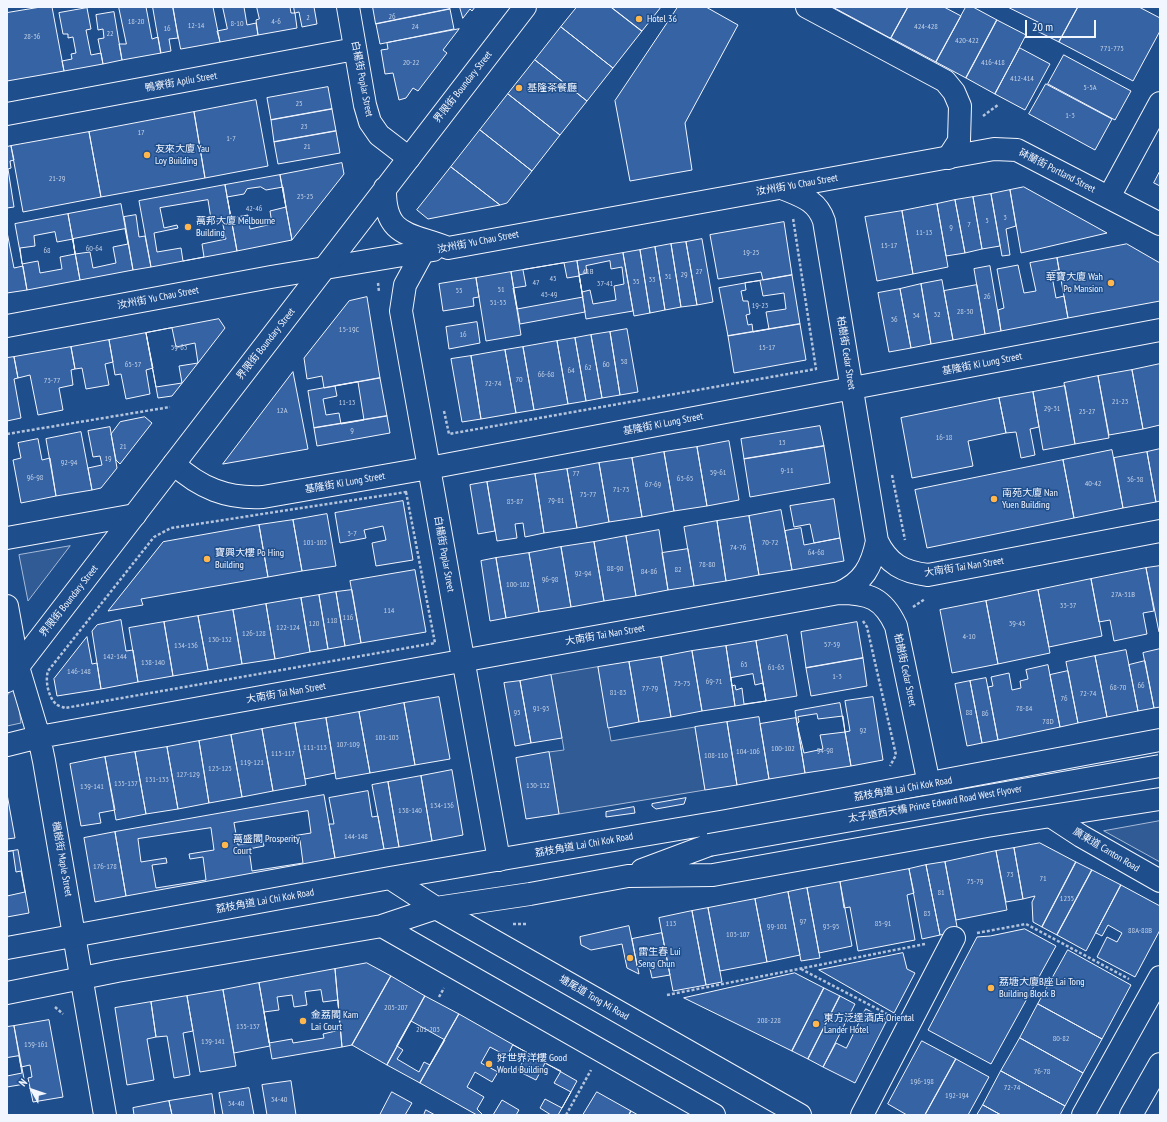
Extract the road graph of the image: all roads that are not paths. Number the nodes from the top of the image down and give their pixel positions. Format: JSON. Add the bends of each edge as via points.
{"nodes":[{"id":1,"x":348,"y":7,"type":"edge"},
{"id":2,"x":525,"y":7,"type":"edge"},
{"id":3,"x":807,"y":7,"type":"edge"},
{"id":4,"x":355,"y":49,"type":"junction"},
{"id":5,"x":1160,"y":103,"type":"edge"},
{"id":6,"x":7,"y":114,"type":"edge"},
{"id":7,"x":409,"y":158,"type":"junction"},
{"id":8,"x":948,"y":158,"type":"junction"},
{"id":9,"x":385,"y":188,"type":"junction"},
{"id":10,"x":782,"y":188,"type":"junction"},
{"id":11,"x":1109,"y":197,"type":"junction"},
{"id":12,"x":1160,"y":224,"type":"edge"},
{"id":13,"x":448,"y":248,"type":"junction"},
{"id":14,"x":423,"y":252,"type":"junction"},
{"id":15,"x":324,"y":268,"type":"junction"},
{"id":16,"x":7,"y":326,"type":"edge"},
{"id":17,"x":1160,"y":330,"type":"edge"},
{"id":18,"x":852,"y":389,"type":"junction"},
{"id":19,"x":174,"y":464,"type":"junction"},
{"id":20,"x":429,"y":468,"type":"junction"},
{"id":21,"x":135,"y":515,"type":"junction"},
{"id":22,"x":1160,"y":532,"type":"edge"},
{"id":23,"x":7,"y":538,"type":"edge"},
{"id":24,"x":877,"y":541,"type":"junction"},
{"id":25,"x":839,"y":593,"type":"junction"},
{"id":26,"x":7,"y":606,"type":"edge"},
{"id":27,"x":463,"y":661,"type":"junction"},
{"id":28,"x":12,"y":674,"type":"edge"},
{"id":29,"x":39,"y":737,"type":"junction"},
{"id":30,"x":1160,"y":740,"type":"edge"},
{"id":31,"x":7,"y":744,"type":"edge"},
{"id":32,"x":1160,"y":766,"type":"edge"},
{"id":33,"x":929,"y":784,"type":"junction"},
{"id":34,"x":1160,"y":799,"type":"edge"},
{"id":35,"x":1052,"y":816,"type":"junction"},
{"id":36,"x":499,"y":860,"type":"junction"},
{"id":37,"x":628,"y":876,"type":"junction"},
{"id":38,"x":390,"y":878,"type":"junction"},
{"id":39,"x":1160,"y":881,"type":"edge"},
{"id":40,"x":436,"y":908,"type":"junction"},
{"id":41,"x":382,"y":926,"type":"junction"},
{"id":42,"x":75,"y":936,"type":"junction"},
{"id":43,"x":954,"y":938,"type":"road end"},
{"id":44,"x":7,"y":948,"type":"edge"},
{"id":45,"x":1160,"y":977,"type":"edge"},
{"id":46,"x":82,"y":979,"type":"junction"},
{"id":47,"x":7,"y":993,"type":"edge"},
{"id":48,"x":1160,"y":1064,"type":"edge"},
{"id":49,"x":105,"y":1115,"type":"edge"},
{"id":50,"x":714,"y":1115,"type":"edge"},
{"id":51,"x":800,"y":1115,"type":"edge"},
{"id":52,"x":862,"y":1115,"type":"edge"},
{"id":53,"x":1083,"y":1115,"type":"edge"},
{"id":54,"x":1131,"y":1115,"type":"edge"}],
"edges":[{"from":1,"to":4,"type":"street","name":"白楊街 Poplar Street"},
{"from":2,"to":7,"type":"street","name":"界限街 Boundary Street"},
{"from":3,"to":8,"type":"street","via":[[945,81],[954,92],[960,111],[959,141]]},
{"from":4,"to":6,"type":"street","name":"鴨寮街 Apliu Street"},
{"from":4,"to":7,"type":"street","name":"白楊街 Poplar Street","via":[[370,122],[379,135]]},
{"from":5,"to":11,"type":"street"},
{"from":7,"to":9,"type":"street","name":"界限街 Boundary Street"},
{"from":8,"to":10,"type":"street","name":"汝州街 Yu Chau Street"},
{"from":8,"to":11,"type":"street","name":"砵蘭街 Portland Street","via":[[994,149],[1017,150]]},
{"from":9,"to":13,"type":"street","via":[[388,214],[398,228],[409,236],[430,240]]},
{"from":9,"to":15,"type":"street","name":"界限街 Boundary Street"},
{"from":10,"to":13,"type":"street","name":"汝州街 Yu Chau Street","via":[[612,216]]},
{"from":10,"to":18,"type":"street","name":"柏樹街 Cedar Street","via":[[807,198],[821,212]]},
{"from":11,"to":12,"type":"street","name":"砵蘭街 Portland Street"},
{"from":13,"to":14,"type":"street","name":"汝州街 Yu Chau Street"},
{"from":14,"to":15,"type":"street","name":"汝州街 Yu Chau Street"},
{"from":14,"to":20,"type":"street","name":"白楊街 Poplar Street","via":[[405,285],[401,311]]},
{"from":15,"to":16,"type":"street","name":"汝州街 Yu Chau Street"},
{"from":15,"to":19,"type":"street","name":"界限街 Boundary Street"},
{"from":17,"to":18,"type":"street","name":"基隆街 Ki Lung Street"},
{"from":18,"to":20,"type":"street","name":"基隆街 Ki Lung Street"},
{"from":18,"to":24,"type":"street","name":"柏樹街 Cedar Street"},
{"from":19,"to":20,"type":"street","name":"基隆街 Ki Lung Street","via":[[186,475],[214,491],[247,498]]},
{"from":19,"to":21,"type":"street","name":"界限街 Boundary Street"},
{"from":20,"to":27,"type":"street","name":"白楊街 Poplar Street"},
{"from":21,"to":23,"type":"street"},
{"from":21,"to":28,"type":"street","name":"界限街 Boundary Street"},
{"from":22,"to":24,"type":"street","name":"大南街 Tai Nan Street","via":[[928,575],[913,573],[891,562]]},
{"from":24,"to":25,"type":"street","name":"大南街 Tai Nan Street","via":[[866,574]]},
{"from":25,"to":27,"type":"street","name":"大南街 Tai Nan Street"},
{"from":25,"to":33,"type":"street","name":"柏樹街 Cedar Street","via":[[871,597],[882,604],[896,626]]},
{"from":26,"to":28,"type":"street","name":"楓樹街 Maple Street"},
{"from":27,"to":29,"type":"street","name":"大南街 Tai Nan Street"},
{"from":27,"to":36,"type":"street","name":"白楊街 Poplar Street"},
{"from":28,"to":29,"type":"street","name":"楓樹街 Maple Street"},
{"from":29,"to":31,"type":"street","name":"大南街 Tai Nan Street"},
{"from":29,"to":42,"type":"street","name":"楓樹街 Maple Street"},
{"from":30,"to":33,"type":"street","name":"荔枝角道 Lai Chi Kok Road"},
{"from":32,"to":37,"type":"street","name":"太子道西天橋 Prince Edward Road West Flyover","bridge":true,"via":[[710,845]]},
{"from":33,"to":36,"type":"street","name":"荔枝角道 Lai Chi Kok Road"},
{"from":34,"to":35,"type":"street"},
{"from":35,"to":37,"type":"street","via":[[713,875]]},
{"from":35,"to":39,"type":"street","name":"廣東道 Canton Road","via":[[1081,836]]},
{"from":36,"to":38,"type":"street","name":"荔枝角道 Lai Chi Kok Road"},
{"from":37,"to":40,"type":"street"},
{"from":38,"to":40,"type":"street","name":"塘尾道 Tong Mi Road"},
{"from":38,"to":42,"type":"street","name":"荔枝角道 Lai Chi Kok Road"},
{"from":40,"to":41,"type":"street"},
{"from":40,"to":51,"type":"street","name":"塘尾道 Tong Mi Road"},
{"from":41,"to":46,"type":"street"},
{"from":41,"to":50,"type":"street"},
{"from":42,"to":44,"type":"street","name":"荔枝角道 Lai Chi Kok Road"},
{"from":42,"to":46,"type":"street","name":"楓樹街 Maple Street"},
{"from":43,"to":52,"type":"street"},
{"from":45,"to":53,"type":"street"},
{"from":46,"to":47,"type":"street"},
{"from":46,"to":49,"type":"street","name":"楓樹街 Maple Street"},
{"from":48,"to":54,"type":"street"}]}
